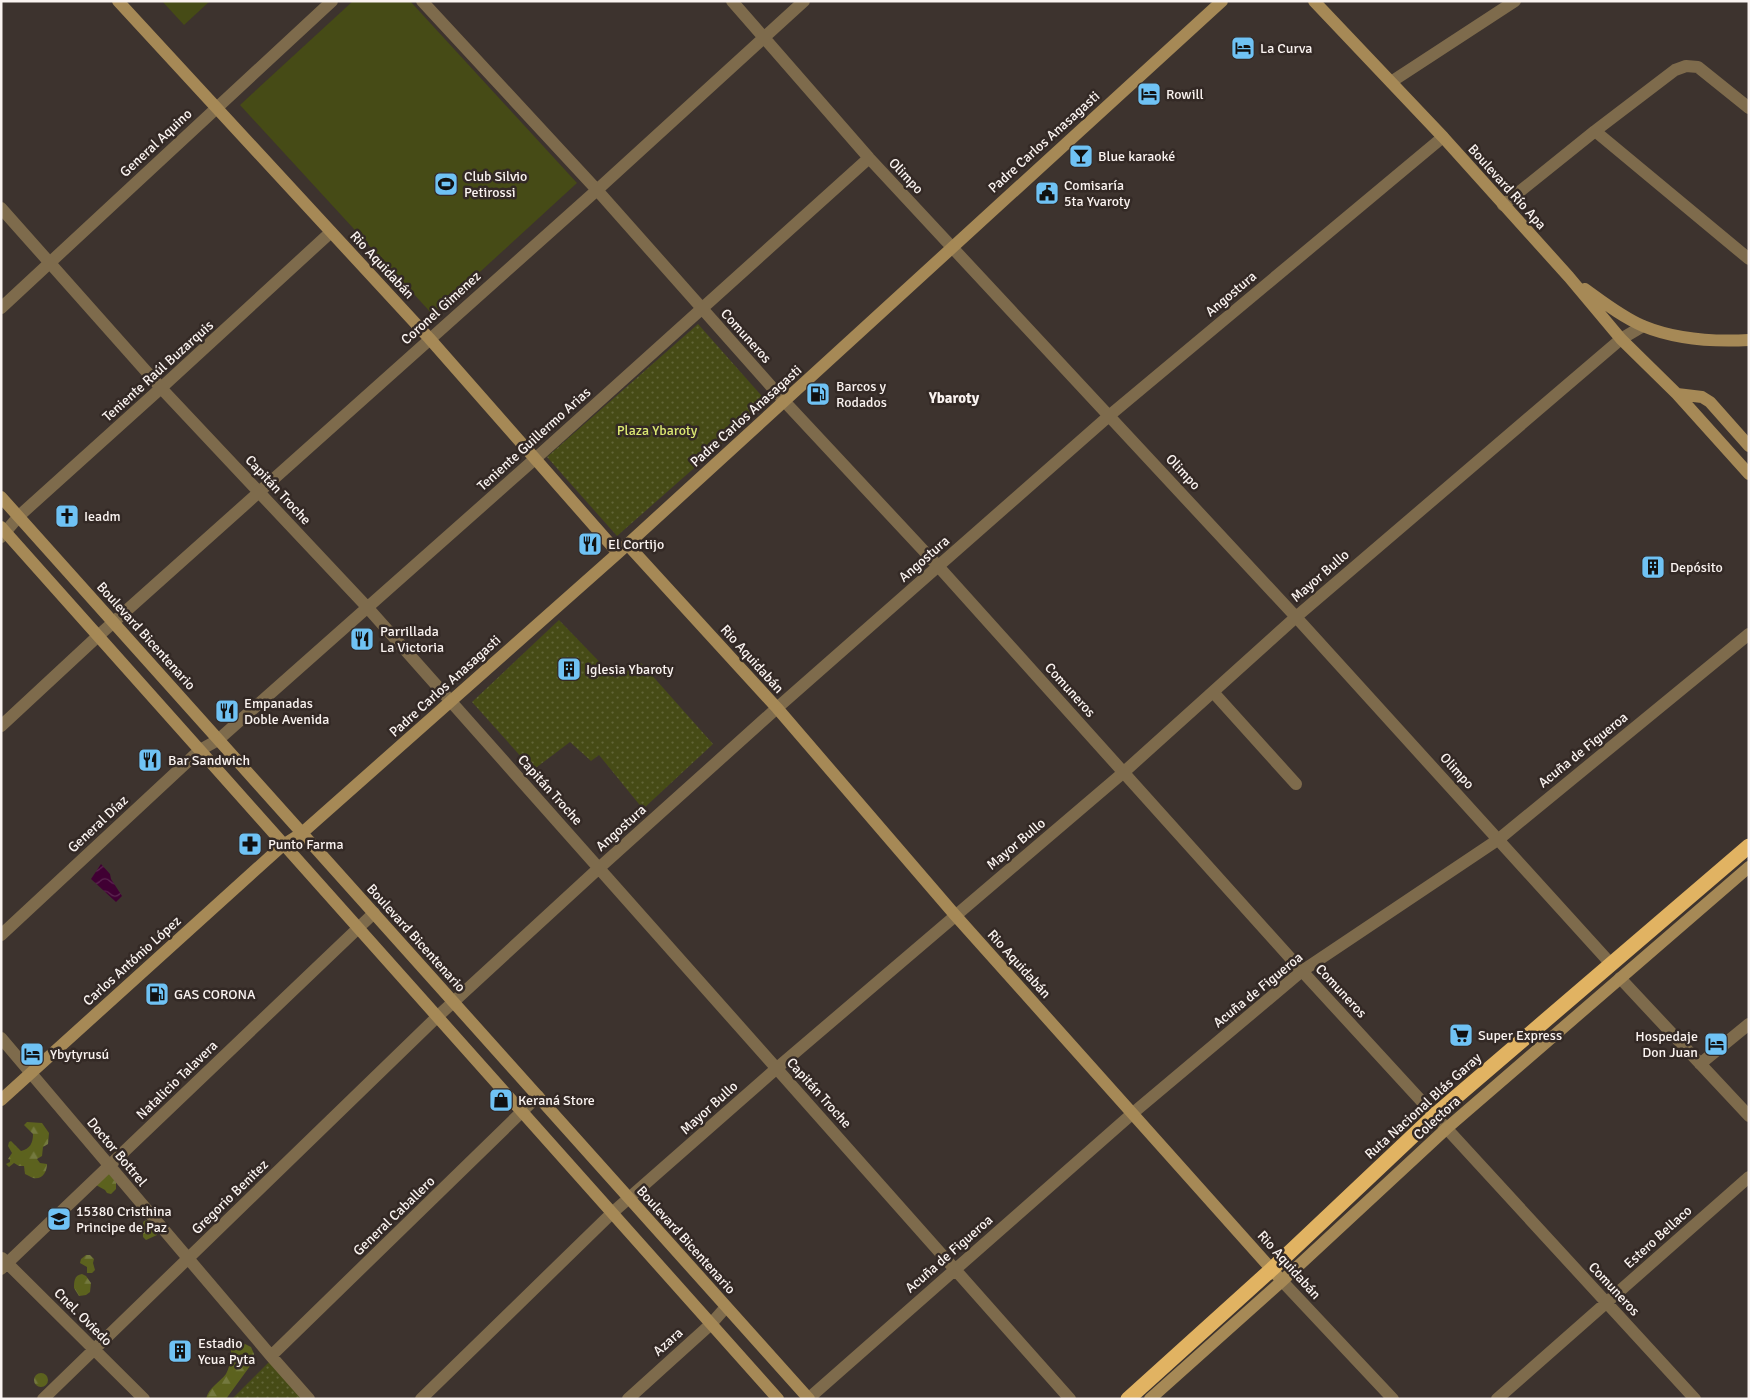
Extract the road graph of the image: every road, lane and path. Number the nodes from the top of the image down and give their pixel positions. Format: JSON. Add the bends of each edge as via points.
{"nodes":[{"id":1,"x":118,"y":1,"type":"edge"},
{"id":2,"x":332,"y":1,"type":"edge"},
{"id":3,"x":422,"y":1,"type":"edge"},
{"id":4,"x":732,"y":1,"type":"edge"},
{"id":5,"x":804,"y":1,"type":"edge"},
{"id":6,"x":1222,"y":1,"type":"edge"},
{"id":7,"x":1314,"y":1,"type":"edge"},
{"id":8,"x":1515,"y":1,"type":"edge"},
{"id":9,"x":765,"y":38,"type":"junction"},
{"id":10,"x":1392,"y":82,"type":"junction"},
{"id":11,"x":216,"y":108,"type":"junction"},
{"id":12,"x":1749,"y":108,"type":"edge"},
{"id":13,"x":1595,"y":131,"type":"junction"},
{"id":14,"x":1443,"y":137,"type":"junction"},
{"id":15,"x":869,"y":158,"type":"junction"},
{"id":16,"x":597,"y":190,"type":"junction"},
{"id":17,"x":1503,"y":205,"type":"junction"},
{"id":18,"x":1,"y":208,"type":"edge"},
{"id":19,"x":331,"y":232,"type":"junction"},
{"id":20,"x":952,"y":247,"type":"junction"},
{"id":21,"x":1749,"y":259,"type":"edge"},
{"id":22,"x":49,"y":263,"type":"junction"},
{"id":23,"x":1569,"y":277,"type":"junction"},
{"id":24,"x":1,"y":308,"type":"edge"},
{"id":25,"x":702,"y":309,"type":"junction"},
{"id":26,"x":1643,"y":326,"type":"junction"},
{"id":27,"x":429,"y":338,"type":"junction"},
{"id":28,"x":1621,"y":339,"type":"junction"},
{"id":29,"x":1749,"y":340,"type":"edge"},
{"id":30,"x":161,"y":388,"type":"junction"},
{"id":31,"x":1677,"y":394,"type":"junction"},
{"id":32,"x":785,"y":402,"type":"junction"},
{"id":33,"x":1110,"y":415,"type":"junction"},
{"id":34,"x":1749,"y":446,"type":"edge"},
{"id":35,"x":536,"y":458,"type":"junction"},
{"id":36,"x":1749,"y":474,"type":"edge"},
{"id":37,"x":260,"y":492,"type":"junction"},
{"id":38,"x":1,"y":496,"type":"edge"},
{"id":39,"x":19,"y":516,"type":"junction"},
{"id":40,"x":3,"y":532,"type":"edge"},
{"id":41,"x":623,"y":549,"type":"junction"},
{"id":42,"x":938,"y":566,"type":"junction"},
{"id":43,"x":367,"y":607,"type":"junction"},
{"id":44,"x":1296,"y":617,"type":"junction"},
{"id":45,"x":114,"y":623,"type":"junction"},
{"id":46,"x":1749,"y":634,"type":"edge"},
{"id":47,"x":98,"y":636,"type":"junction"},
{"id":48,"x":1212,"y":692,"type":"junction"},
{"id":49,"x":451,"y":701,"type":"junction"},
{"id":50,"x":777,"y":708,"type":"junction"},
{"id":51,"x":1,"y":726,"type":"edge"},
{"id":52,"x":218,"y":740,"type":"junction"},
{"id":53,"x":200,"y":750,"type":"junction"},
{"id":54,"x":1124,"y":772,"type":"junction"},
{"id":55,"x":1296,"y":784,"type":"dead end"},
{"id":56,"x":302,"y":833,"type":"junction"},
{"id":57,"x":1499,"y":839,"type":"junction"},
{"id":58,"x":283,"y":844,"type":"junction"},
{"id":59,"x":1749,"y":846,"type":"edge"},
{"id":60,"x":1749,"y":867,"type":"edge"},
{"id":61,"x":599,"y":868,"type":"junction"},
{"id":62,"x":374,"y":913,"type":"junction"},
{"id":63,"x":955,"y":915,"type":"junction"},
{"id":64,"x":358,"y":928,"type":"junction"},
{"id":65,"x":1,"y":935,"type":"edge"},
{"id":66,"x":1611,"y":964,"type":"junction"},
{"id":67,"x":1302,"y":971,"type":"junction"},
{"id":68,"x":1620,"y":978,"type":"junction"},
{"id":69,"x":454,"y":1003,"type":"junction"},
{"id":70,"x":437,"y":1018,"type":"junction"},
{"id":71,"x":1749,"y":1024,"type":"edge"},
{"id":72,"x":1,"y":1038,"type":"edge"},
{"id":73,"x":1700,"y":1064,"type":"junction"},
{"id":74,"x":777,"y":1068,"type":"junction"},
{"id":75,"x":31,"y":1073,"type":"junction"},
{"id":76,"x":538,"y":1096,"type":"junction"},
{"id":77,"x":1,"y":1100,"type":"edge"},
{"id":78,"x":522,"y":1112,"type":"junction"},
{"id":79,"x":1133,"y":1113,"type":"junction"},
{"id":80,"x":1435,"y":1115,"type":"junction"},
{"id":81,"x":1749,"y":1116,"type":"edge"},
{"id":82,"x":1447,"y":1128,"type":"junction"},
{"id":83,"x":109,"y":1166,"type":"junction"},
{"id":84,"x":1749,"y":1177,"type":"edge"},
{"id":85,"x":629,"y":1198,"type":"junction"},
{"id":86,"x":612,"y":1213,"type":"junction"},
{"id":87,"x":188,"y":1259,"type":"junction"},
{"id":88,"x":3,"y":1263,"type":"edge"},
{"id":89,"x":955,"y":1268,"type":"junction"},
{"id":90,"x":1272,"y":1269,"type":"junction"},
{"id":91,"x":1282,"y":1281,"type":"junction"},
{"id":92,"x":1607,"y":1303,"type":"junction"},
{"id":93,"x":726,"y":1307,"type":"junction"},
{"id":94,"x":711,"y":1324,"type":"junction"},
{"id":95,"x":94,"y":1349,"type":"junction"},
{"id":96,"x":271,"y":1356,"type":"junction"},
{"id":97,"x":43,"y":1399,"type":"edge"},
{"id":98,"x":144,"y":1399,"type":"edge"},
{"id":99,"x":309,"y":1399,"type":"edge"},
{"id":100,"x":421,"y":1399,"type":"edge"},
{"id":101,"x":628,"y":1399,"type":"edge"},
{"id":102,"x":778,"y":1399,"type":"edge"},
{"id":103,"x":809,"y":1399,"type":"edge"},
{"id":104,"x":1070,"y":1399,"type":"edge"},
{"id":105,"x":1128,"y":1399,"type":"edge"},
{"id":106,"x":1150,"y":1399,"type":"edge"},
{"id":107,"x":1393,"y":1399,"type":"edge"},
{"id":108,"x":1497,"y":1399,"type":"edge"},
{"id":109,"x":1695,"y":1399,"type":"edge"}],
"edges":[{"from":1,"to":11,"type":"main road","name":"Rio Aquidabán"},
{"from":2,"to":11,"type":"street","name":"General Aquino"},
{"from":3,"to":16,"type":"street","name":"Comuneros"},
{"from":4,"to":9,"type":"street","name":"Olimpo"},
{"from":5,"to":9,"type":"street","name":"Coronel Gimenez"},
{"from":6,"to":20,"type":"main road","name":"Padre Carlos Anasagasti"},
{"from":7,"to":10,"type":"main road","name":"Boulevard Río Apa"},
{"from":8,"to":10,"type":"street"},
{"from":9,"to":15,"type":"street","name":"Olimpo"},
{"from":9,"to":16,"type":"street","name":"Coronel Gimenez"},
{"from":10,"to":14,"type":"main road","name":"Boulevard Río Apa"},
{"from":11,"to":19,"type":"main road","name":"Rio Aquidabán"},
{"from":11,"to":22,"type":"street","name":"General Aquino"},
{"from":12,"to":13,"type":"street","via":[[1698,67],[1686,66],[1675,70]]},
{"from":13,"to":17,"type":"street"},
{"from":13,"to":21,"type":"street"},
{"from":14,"to":17,"type":"main road","name":"Boulevard Río Apa"},
{"from":14,"to":33,"type":"street","name":"Angostura"},
{"from":15,"to":20,"type":"street","name":"Olimpo"},
{"from":15,"to":25,"type":"street","name":"Teniente Guillermo Arias"},
{"from":16,"to":25,"type":"street","name":"Comuneros"},
{"from":16,"to":27,"type":"street","name":"Coronel Gimenez"},
{"from":17,"to":23,"type":"main road","name":"Boulevard Río Apa"},
{"from":18,"to":22,"type":"street","name":"Capitán Troche"},
{"from":19,"to":27,"type":"main road","name":"Rio Aquidabán"},
{"from":19,"to":30,"type":"street","name":"Teniente Raúl Buzarquis"},
{"from":20,"to":32,"type":"main road","name":"Padre Carlos Anasagasti"},
{"from":20,"to":33,"type":"street","name":"Olimpo"},
{"from":22,"to":24,"type":"street","name":"General Aquino"},
{"from":22,"to":30,"type":"street","name":"Capitán Troche"},
{"from":23,"to":26,"type":"main road"},
{"from":23,"to":28,"type":"main road","name":"Boulevard Río Apa"},
{"from":25,"to":32,"type":"street","name":"Comuneros"},
{"from":25,"to":35,"type":"street","name":"Teniente Guillermo Arias"},
{"from":26,"to":28,"type":"street","name":"Mayor Bullo"},
{"from":26,"to":29,"type":"main road","via":[[1681,338],[1722,342]]},
{"from":27,"to":35,"type":"main road","name":"Rio Aquidabán"},
{"from":27,"to":37,"type":"street","name":"Coronel Gimenez"},
{"from":28,"to":31,"type":"main road","name":"Boulevard Río Apa"},
{"from":28,"to":44,"type":"street","name":"Mayor Bullo"},
{"from":30,"to":37,"type":"street","name":"Capitán Troche"},
{"from":30,"to":39,"type":"street","name":"Teniente Raúl Buzarquis"},
{"from":31,"to":34,"type":"main road","via":[[1702,397],[1710,402]]},
{"from":31,"to":36,"type":"main road","name":"Boulevard Río Apa"},
{"from":32,"to":41,"type":"main road","name":"Padre Carlos Anasagasti"},
{"from":32,"to":42,"type":"street","name":"Comuneros"},
{"from":33,"to":42,"type":"street","name":"Angostura"},
{"from":33,"to":44,"type":"street","name":"Olimpo"},
{"from":35,"to":41,"type":"main road","name":"Rio Aquidabán"},
{"from":35,"to":43,"type":"street","name":"Teniente Guillermo Arias"},
{"from":37,"to":43,"type":"street","name":"Capitán Troche"},
{"from":37,"to":45,"type":"street","name":"Coronel Gimenez"},
{"from":38,"to":39,"type":"main road","name":"Boulevard Bicentenario"},
{"from":39,"to":40,"type":"street","name":"Teniente Raúl Buzarquis"},
{"from":39,"to":45,"type":"main road","name":"Boulevard Bicentenario"},
{"from":40,"to":47,"type":"main road"},
{"from":41,"to":49,"type":"main road","name":"Padre Carlos Anasagasti"},
{"from":41,"to":50,"type":"main road","name":"Rio Aquidabán"},
{"from":42,"to":50,"type":"street","name":"Angostura"},
{"from":42,"to":54,"type":"street","name":"Comuneros"},
{"from":43,"to":49,"type":"street","name":"Capitán Troche"},
{"from":43,"to":52,"type":"street","name":"Teniente Guillermo Arias"},
{"from":44,"to":48,"type":"street","name":"Mayor Bullo"},
{"from":44,"to":57,"type":"street","name":"Olimpo"},
{"from":45,"to":47,"type":"street","name":"Coronel Gimenez"},
{"from":45,"to":52,"type":"main road","name":"Boulevard Bicentenario"},
{"from":46,"to":57,"type":"street","name":"Acuña de Figueroa"},
{"from":47,"to":51,"type":"street","name":"Coronel Gimenez"},
{"from":47,"to":53,"type":"main road"},
{"from":48,"to":54,"type":"street","name":"Mayor Bullo"},
{"from":48,"to":55,"type":"street"},
{"from":49,"to":56,"type":"main road","name":"Padre Carlos Anasagasti"},
{"from":49,"to":61,"type":"street","name":"Capitán Troche"},
{"from":50,"to":61,"type":"street","name":"Angostura"},
{"from":50,"to":63,"type":"main road","name":"Rio Aquidabán"},
{"from":52,"to":53,"type":"street","name":"General Díaz"},
{"from":52,"to":56,"type":"main road","name":"Boulevard Bicentenario"},
{"from":53,"to":58,"type":"main road"},
{"from":53,"to":65,"type":"street","name":"General Díaz"},
{"from":54,"to":63,"type":"street","name":"Mayor Bullo"},
{"from":54,"to":67,"type":"street","name":"Comuneros"},
{"from":56,"to":58,"type":"main road","name":"Padre Carlos Anasagasti"},
{"from":56,"to":62,"type":"main road","name":"Boulevard Bicentenario"},
{"from":57,"to":66,"type":"street","name":"Olimpo"},
{"from":57,"to":67,"type":"street","name":"Acuña de Figueroa"},
{"from":58,"to":64,"type":"main road"},
{"from":58,"to":75,"type":"main road","name":"Carlos António López"},
{"from":59,"to":66,"type":"highway","name":"Ruta Nacional Blás Garay"},
{"from":60,"to":68,"type":"main road","name":"Colectora"},
{"from":61,"to":69,"type":"street","name":"Angostura"},
{"from":61,"to":74,"type":"street","name":"Capitán Troche"},
{"from":62,"to":64,"type":"street","name":"Natalicio Talavera"},
{"from":62,"to":69,"type":"main road","name":"Boulevard Bicentenario"},
{"from":63,"to":74,"type":"street","name":"Mayor Bullo"},
{"from":63,"to":79,"type":"main road","name":"Rio Aquidabán"},
{"from":64,"to":70,"type":"main road"},
{"from":64,"to":83,"type":"street","name":"Natalicio Talavera"},
{"from":66,"to":80,"type":"highway","name":"Ruta Nacional Blás Garay"},
{"from":67,"to":79,"type":"street","name":"Acuña de Figueroa"},
{"from":67,"to":80,"type":"street","name":"Comuneros"},
{"from":68,"to":73,"type":"street"},
{"from":68,"to":82,"type":"main road","name":"Colectora"},
{"from":69,"to":70,"type":"street","name":"Angostura"},
{"from":69,"to":76,"type":"main road","name":"Boulevard Bicentenario"},
{"from":70,"to":78,"type":"main road"},
{"from":70,"to":87,"type":"street","name":"Gregorio Benitez"},
{"from":71,"to":73,"type":"street"},
{"from":72,"to":75,"type":"street","name":"Doctor Bottrel"},
{"from":73,"to":81,"type":"street"},
{"from":74,"to":85,"type":"street","name":"Mayor Bullo"},
{"from":74,"to":89,"type":"street","name":"Capitán Troche"},
{"from":75,"to":77,"type":"main road","name":"Carlos António López"},
{"from":75,"to":83,"type":"street","name":"Doctor Bottrel"},
{"from":76,"to":78,"type":"street","name":"General Caballero"},
{"from":76,"to":85,"type":"main road","name":"Boulevard Bicentenario"},
{"from":78,"to":86,"type":"main road"},
{"from":78,"to":96,"type":"street","name":"General Caballero"},
{"from":79,"to":89,"type":"street","name":"Acuña de Figueroa"},
{"from":79,"to":90,"type":"main road","name":"Rio Aquidabán"},
{"from":80,"to":82,"type":"street","name":"Comuneros"},
{"from":80,"to":90,"type":"highway","name":"Ruta Nacional Blás Garay"},
{"from":82,"to":91,"type":"main road","name":"Colectora"},
{"from":82,"to":92,"type":"street","name":"Comuneros"},
{"from":83,"to":87,"type":"street","name":"Doctor Bottrel"},
{"from":83,"to":88,"type":"street","name":"Natalicio Talavera"},
{"from":84,"to":92,"type":"street","name":"Estero Bellaco"},
{"from":85,"to":86,"type":"street","name":"Mayor Bullo"},
{"from":85,"to":93,"type":"main road","name":"Boulevard Bicentenario"},
{"from":86,"to":94,"type":"main road"},
{"from":86,"to":100,"type":"street","name":"Mayor Bullo"},
{"from":87,"to":95,"type":"street","name":"Gregorio Benitez"},
{"from":87,"to":96,"type":"street","name":"Doctor Bottrel"},
{"from":88,"to":95,"type":"street","name":"Cnel. Oviedo"},
{"from":89,"to":103,"type":"street","name":"Acuña de Figueroa"},
{"from":89,"to":104,"type":"street","name":"Capitán Troche"},
{"from":90,"to":91,"type":"main road","name":"Rio Aquidabán"},
{"from":90,"to":105,"type":"highway","name":"Ruta Nacional Blás Garay"},
{"from":91,"to":106,"type":"main road","name":"Colectora"},
{"from":91,"to":107,"type":"street","name":"Rio Aquidabán"},
{"from":92,"to":108,"type":"street","name":"Estero Bellaco"},
{"from":92,"to":109,"type":"street","name":"Comuneros"},
{"from":93,"to":94,"type":"street","name":"Azara"},
{"from":93,"to":103,"type":"main road","name":"Boulevard Bicentenario"},
{"from":94,"to":101,"type":"street","name":"Azara"},
{"from":94,"to":102,"type":"main road"},
{"from":95,"to":97,"type":"street","name":"Gregorio Benitez"},
{"from":95,"to":98,"type":"street","name":"Cnel. Oviedo"},
{"from":96,"to":99,"type":"street","name":"Doctor Bottrel"}]}
